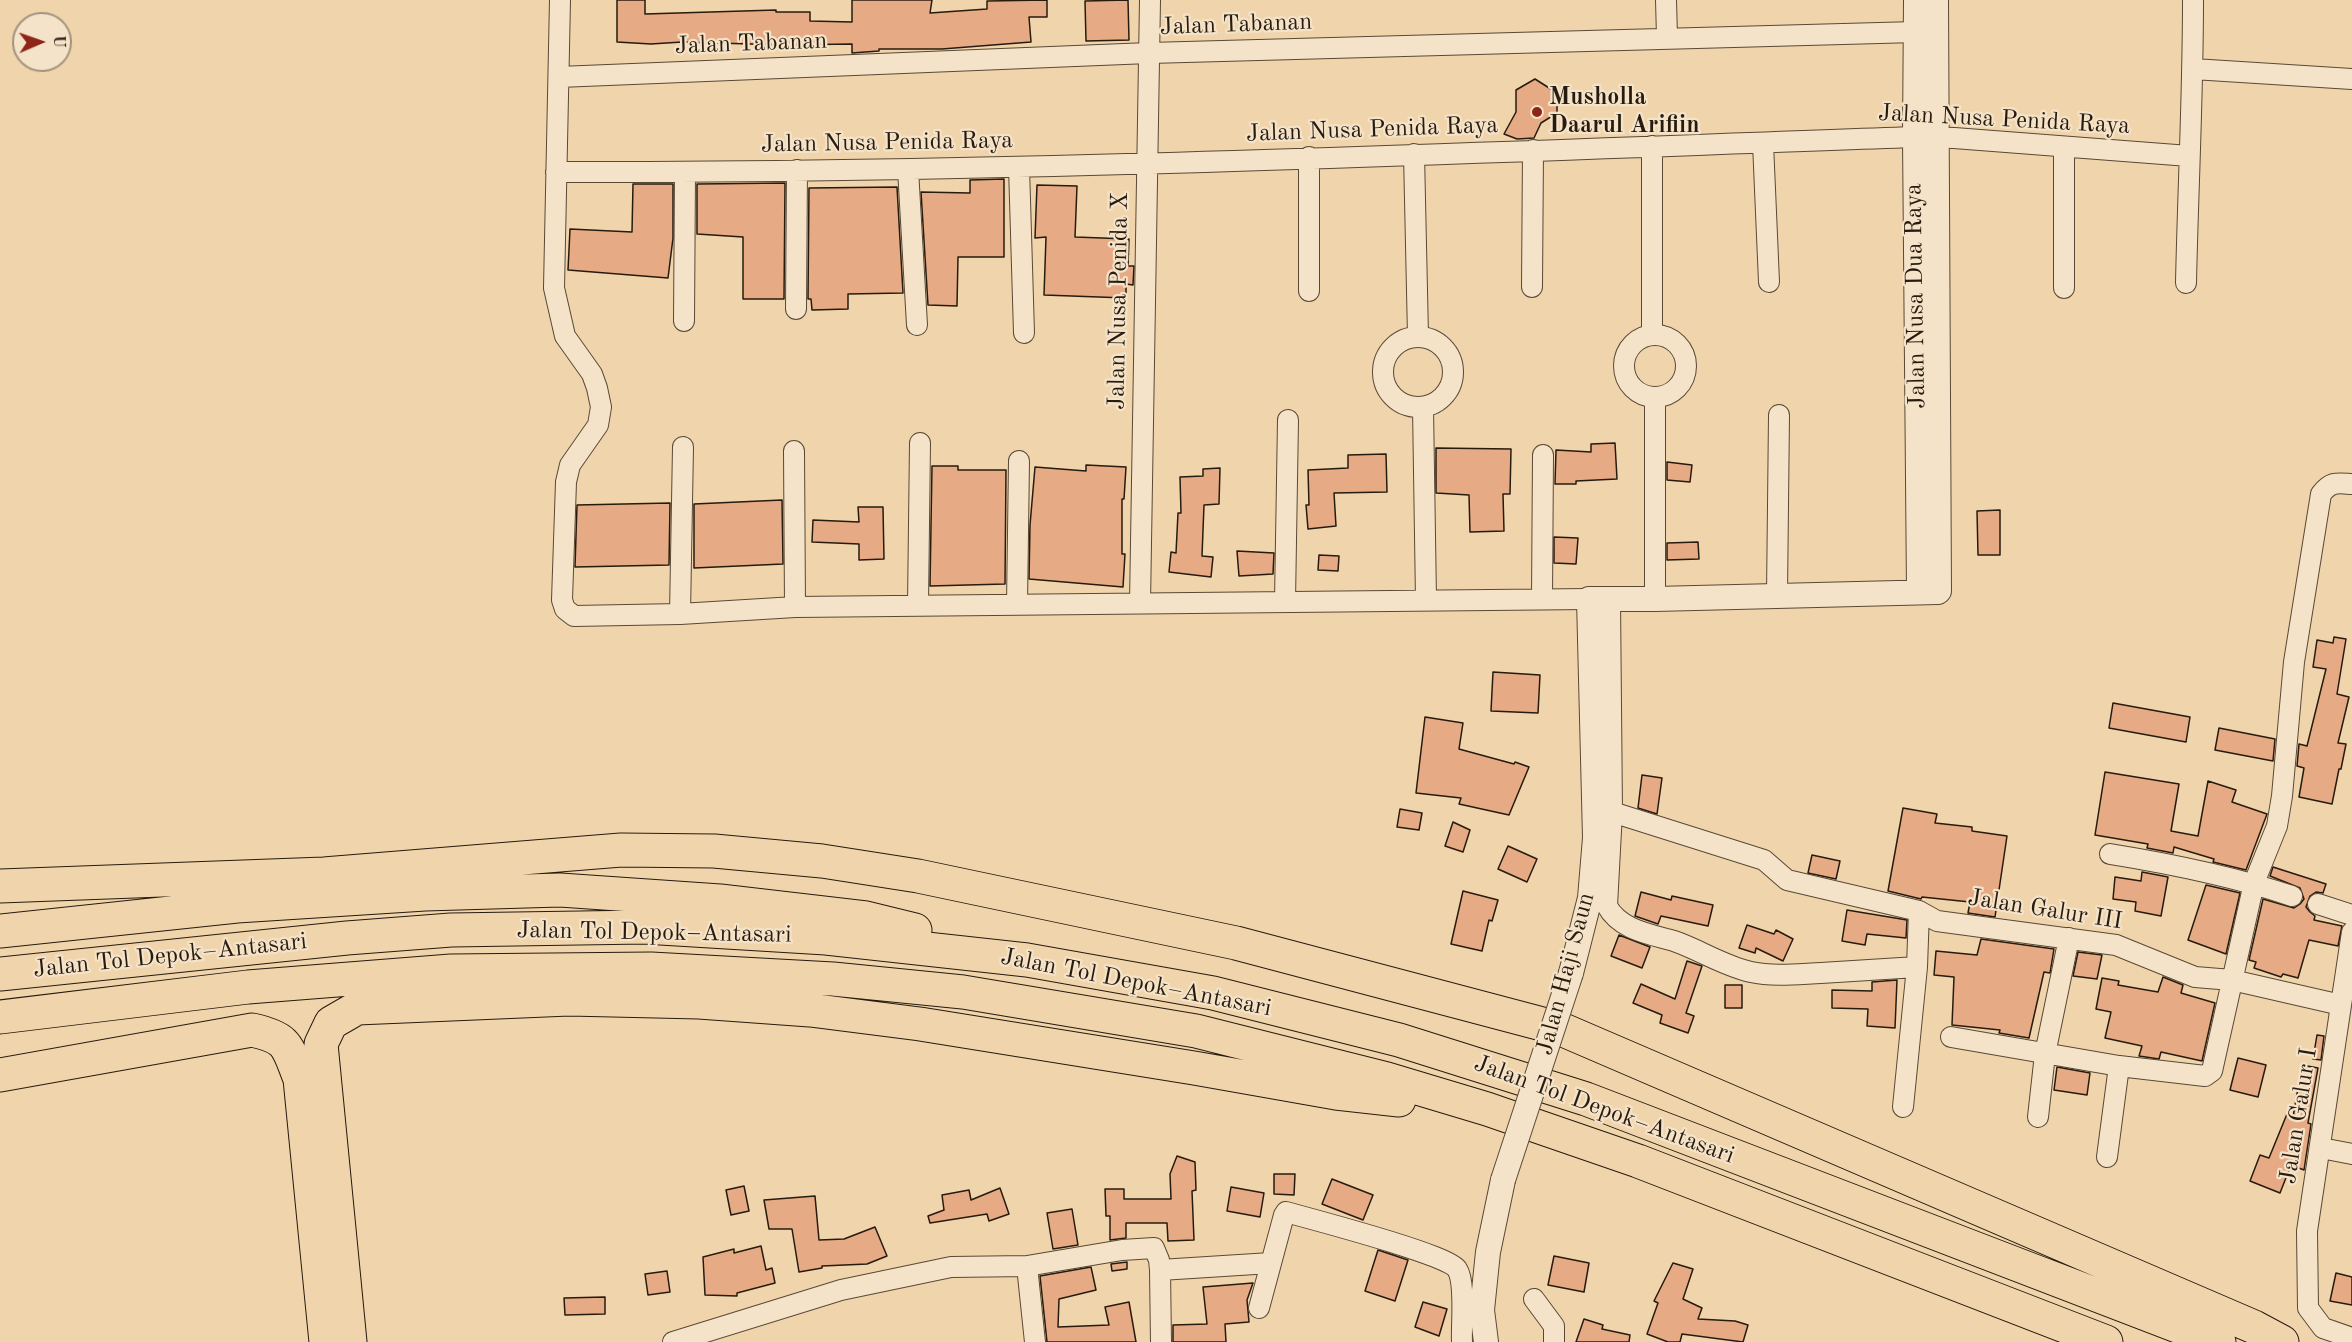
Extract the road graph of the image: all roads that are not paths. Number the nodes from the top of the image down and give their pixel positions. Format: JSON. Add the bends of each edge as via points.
{"nodes":[{"id":1,"x":560,"y":0,"type":"edge"},
{"id":2,"x":1150,"y":0,"type":"edge"},
{"id":3,"x":1666,"y":0,"type":"edge"},
{"id":4,"x":1916,"y":0,"type":"edge"},
{"id":5,"x":1936,"y":0,"type":"edge"},
{"id":6,"x":2193,"y":0,"type":"edge"},
{"id":7,"x":1916,"y":32,"type":"junction"},
{"id":8,"x":1667,"y":37,"type":"junction"},
{"id":9,"x":1149,"y":53,"type":"junction"},
{"id":10,"x":2193,"y":69,"type":"junction"},
{"id":11,"x":559,"y":77,"type":"junction"},
{"id":12,"x":2352,"y":79,"type":"edge"},
{"id":13,"x":1925,"y":137,"type":"junction"},
{"id":14,"x":1763,"y":142,"type":"junction"},
{"id":15,"x":1652,"y":146,"type":"junction"},
{"id":16,"x":2064,"y":148,"type":"junction"},
{"id":17,"x":1533,"y":150,"type":"junction"},
{"id":18,"x":1414,"y":154,"type":"junction"},
{"id":19,"x":2189,"y":156,"type":"junction"},
{"id":20,"x":1309,"y":157,"type":"junction"},
{"id":21,"x":1147,"y":163,"type":"junction"},
{"id":22,"x":1019,"y":166,"type":"junction"},
{"id":23,"x":908,"y":169,"type":"junction"},
{"id":24,"x":797,"y":170,"type":"junction"},
{"id":25,"x":556,"y":172,"type":"junction"},
{"id":26,"x":685,"y":173,"type":"junction"},
{"id":27,"x":1770,"y":282,"type":"dead end"},
{"id":28,"x":2186,"y":283,"type":"dead end"},
{"id":29,"x":1532,"y":287,"type":"dead end"},
{"id":30,"x":2064,"y":288,"type":"dead end"},
{"id":31,"x":1309,"y":291,"type":"dead end"},
{"id":32,"x":796,"y":309,"type":"dead end"},
{"id":33,"x":684,"y":321,"type":"dead end"},
{"id":34,"x":917,"y":325,"type":"dead end"},
{"id":35,"x":1024,"y":333,"type":"dead end"},
{"id":36,"x":1652,"y":335,"type":"junction"},
{"id":37,"x":1418,"y":336,"type":"junction"},
{"id":38,"x":1655,"y":398,"type":"junction"},
{"id":39,"x":1423,"y":407,"type":"junction"},
{"id":40,"x":1779,"y":415,"type":"dead end"},
{"id":41,"x":1288,"y":420,"type":"dead end"},
{"id":42,"x":920,"y":443,"type":"dead end"},
{"id":43,"x":683,"y":447,"type":"dead end"},
{"id":44,"x":794,"y":451,"type":"dead end"},
{"id":45,"x":1543,"y":455,"type":"dead end"},
{"id":46,"x":1019,"y":461,"type":"dead end"},
{"id":47,"x":2352,"y":484,"type":"edge"},
{"id":48,"x":1777,"y":595,"type":"junction"},
{"id":49,"x":1542,"y":598,"type":"junction"},
{"id":50,"x":1600,"y":599,"type":"junction"},
{"id":51,"x":1426,"y":600,"type":"junction"},
{"id":52,"x":1654,"y":600,"type":"junction"},
{"id":53,"x":1285,"y":601,"type":"junction"},
{"id":54,"x":1140,"y":603,"type":"junction"},
{"id":55,"x":1017,"y":604,"type":"junction"},
{"id":56,"x":918,"y":605,"type":"junction"},
{"id":57,"x":795,"y":607,"type":"junction"},
{"id":58,"x":680,"y":614,"type":"junction"},
{"id":59,"x":1612,"y":812,"type":"junction"},
{"id":60,"x":2110,"y":854,"type":"dead end"},
{"id":61,"x":2254,"y":883,"type":"junction"},
{"id":62,"x":0,"y":886,"type":"edge"},
{"id":63,"x":2292,"y":896,"type":"dead end"},
{"id":64,"x":2318,"y":904,"type":"dead end"},
{"id":65,"x":1920,"y":911,"type":"junction"},
{"id":66,"x":2352,"y":915,"type":"edge"},
{"id":67,"x":0,"y":931,"type":"edge"},
{"id":68,"x":2352,"y":932,"type":"edge"},
{"id":69,"x":2069,"y":938,"type":"junction"},
{"id":70,"x":1027,"y":960,"type":"junction"},
{"id":71,"x":1917,"y":967,"type":"junction"},
{"id":72,"x":0,"y":974,"type":"edge"},
{"id":73,"x":2232,"y":980,"type":"junction"},
{"id":74,"x":2341,"y":1005,"type":"junction"},
{"id":75,"x":0,"y":1019,"type":"edge"},
{"id":76,"x":1951,"y":1037,"type":"dead end"},
{"id":77,"x":2045,"y":1054,"type":"junction"},
{"id":78,"x":2119,"y":1066,"type":"junction"},
{"id":79,"x":0,"y":1075,"type":"edge"},
{"id":80,"x":1903,"y":1107,"type":"dead end"},
{"id":81,"x":1487,"y":1109,"type":"junction"},
{"id":82,"x":2038,"y":1117,"type":"dead end"},
{"id":83,"x":2320,"y":1148,"type":"junction"},
{"id":84,"x":2352,"y":1154,"type":"edge"},
{"id":85,"x":2107,"y":1157,"type":"dead end"},
{"id":86,"x":1271,"y":1263,"type":"junction"},
{"id":87,"x":1027,"y":1266,"type":"junction"},
{"id":88,"x":1160,"y":1270,"type":"junction"},
{"id":89,"x":1534,"y":1299,"type":"dead end"},
{"id":90,"x":1259,"y":1308,"type":"dead end"},
{"id":91,"x":2352,"y":1338,"type":"edge"},
{"id":92,"x":326,"y":1342,"type":"edge"},
{"id":93,"x":350,"y":1342,"type":"edge"},
{"id":94,"x":673,"y":1342,"type":"edge"},
{"id":95,"x":1035,"y":1342,"type":"edge"},
{"id":96,"x":1161,"y":1342,"type":"edge"},
{"id":97,"x":1462,"y":1342,"type":"edge"},
{"id":98,"x":1486,"y":1342,"type":"edge"},
{"id":99,"x":1554,"y":1342,"type":"edge"},
{"id":100,"x":2106,"y":1342,"type":"edge"},
{"id":101,"x":2219,"y":1342,"type":"edge"},
{"id":102,"x":2282,"y":1342,"type":"edge"}],
"edges":[{"from":1,"to":11,"type":"street"},
{"from":2,"to":9,"type":"street","name":"Jalan Nusa Penida X"},
{"from":3,"to":8,"type":"street"},
{"from":4,"to":7,"type":"street","name":"Jalan Nusa Dua Raya"},
{"from":5,"to":13,"type":"street","name":"Jalan Nusa Dua Raya"},
{"from":6,"to":10,"type":"street"},
{"from":7,"to":8,"type":"street","name":"Jalan Tabanan"},
{"from":7,"to":13,"type":"street","name":"Jalan Nusa Dua Raya"},
{"from":8,"to":9,"type":"street","name":"Jalan Tabanan"},
{"from":9,"to":11,"type":"street","name":"Jalan Tabanan"},
{"from":9,"to":21,"type":"street","name":"Jalan Nusa Penida X"},
{"from":10,"to":12,"type":"street"},
{"from":10,"to":19,"type":"street"},
{"from":11,"to":25,"type":"street"},
{"from":13,"to":14,"type":"street","name":"Jalan Nusa Penida Raya"},
{"from":13,"to":16,"type":"street","name":"Jalan Nusa Penida Raya"},
{"from":13,"to":48,"type":"street","name":"Jalan Nusa Dua Raya","via":[[1929,591]]},
{"from":14,"to":15,"type":"street","name":"Jalan Nusa Penida Raya"},
{"from":14,"to":27,"type":"street"},
{"from":15,"to":17,"type":"street","name":"Jalan Nusa Penida Raya"},
{"from":15,"to":36,"type":"street"},
{"from":16,"to":19,"type":"street","name":"Jalan Nusa Penida Raya"},
{"from":16,"to":30,"type":"street"},
{"from":17,"to":18,"type":"street","name":"Jalan Nusa Penida Raya"},
{"from":17,"to":29,"type":"street"},
{"from":18,"to":20,"type":"street","name":"Jalan Nusa Penida Raya"},
{"from":18,"to":37,"type":"street"},
{"from":19,"to":28,"type":"street"},
{"from":20,"to":21,"type":"street","name":"Jalan Nusa Penida Raya"},
{"from":20,"to":31,"type":"street"},
{"from":21,"to":22,"type":"street","name":"Jalan Nusa Penida Raya"},
{"from":21,"to":54,"type":"street","name":"Jalan Nusa Penida X"},
{"from":22,"to":23,"type":"street","name":"Jalan Nusa Penida Raya"},
{"from":22,"to":35,"type":"street"},
{"from":23,"to":24,"type":"street","name":"Jalan Nusa Penida Raya"},
{"from":23,"to":34,"type":"street"},
{"from":24,"to":26,"type":"street","name":"Jalan Nusa Penida Raya"},
{"from":24,"to":32,"type":"street"},
{"from":25,"to":26,"type":"street","name":"Jalan Nusa Penida Raya"},
{"from":25,"to":58,"type":"street","via":[[556,299],[565,336],[592,374],[601,407],[598,424],[570,465],[566,482],[562,600],[574,616]]},
{"from":26,"to":33,"type":"street"},
{"from":36,"to":38,"type":"street","via":[[1634,342],[1624,368],[1637,393]]},
{"from":36,"to":38,"type":"street","via":[[1673,340],[1686,359],[1683,381],[1676,390]]},
{"from":37,"to":39,"type":"street","via":[[1429,338],[1446,350],[1454,369],[1449,390]]},
{"from":37,"to":39,"type":"street","via":[[1395,345],[1385,362],[1384,381],[1398,402]]},
{"from":38,"to":52,"type":"street"},
{"from":39,"to":51,"type":"street"},
{"from":40,"to":48,"type":"street"},
{"from":41,"to":53,"type":"street"},
{"from":42,"to":56,"type":"street"},
{"from":43,"to":58,"type":"street"},
{"from":44,"to":57,"type":"street"},
{"from":45,"to":49,"type":"street"},
{"from":46,"to":55,"type":"street"},
{"from":47,"to":61,"type":"street","via":[[2336,483],[2322,494],[2294,662],[2277,826]]},
{"from":48,"to":52,"type":"street"},
{"from":49,"to":50,"type":"street"},
{"from":49,"to":51,"type":"street"},
{"from":50,"to":52,"type":"street"},
{"from":50,"to":59,"type":"street"},
{"from":50,"to":98,"type":"street","name":"Jalan Haji Saun","bridge":true,"via":[[1590,898],[1571,974],[1503,1180],[1488,1252],[1482,1310]]},
{"from":51,"to":53,"type":"street"},
{"from":53,"to":54,"type":"street"},
{"from":54,"to":55,"type":"street"},
{"from":55,"to":56,"type":"street"},
{"from":56,"to":57,"type":"street"},
{"from":57,"to":58,"type":"street"},
{"from":59,"to":65,"type":"street","name":"Jalan Galur III","via":[[1764,860],[1787,880]]},
{"from":59,"to":71,"type":"street","via":[[1607,906],[1619,922],[1757,973],[1789,975]]},
{"from":60,"to":61,"type":"street"},
{"from":61,"to":63,"type":"street"},
{"from":61,"to":73,"type":"street"},
{"from":62,"to":102,"type":"highway","via":[[324,874],[621,850],[714,851],[822,861],[918,876],[1236,943],[1561,1029]]},
{"from":64,"to":66,"type":"street"},
{"from":65,"to":69,"type":"street","name":"Jalan Galur III","via":[[1937,921]]},
{"from":65,"to":71,"type":"street"},
{"from":67,"to":70,"type":"highway","via":[[237,906],[560,890],[720,901],[866,918]]},
{"from":68,"to":74,"type":"street","name":"Jalan Galur I"},
{"from":69,"to":73,"type":"street","name":"Jalan Galur III","via":[[2123,947],[2195,976]]},
{"from":69,"to":77,"type":"street"},
{"from":70,"to":72,"type":"highway","name":"Jalan Tol Depok–Antasari","via":[[826,938],[644,927],[451,930]]},
{"from":70,"to":101,"type":"highway","name":"Jalan Tol Depok–Antasari","via":[[1235,998],[1399,1040],[1586,1099]]},
{"from":71,"to":80,"type":"street"},
{"from":73,"to":74,"type":"street","name":"Jalan Galur III"},
{"from":73,"to":78,"type":"street","via":[[2210,1074]]},
{"from":74,"to":83,"type":"street","name":"Jalan Galur I"},
{"from":75,"to":81,"type":"highway","name":"Jalan Tol Depok–Antasari","via":[[248,987],[451,971],[651,969],[833,979],[963,992],[1197,1031]]},
{"from":76,"to":77,"type":"street"},
{"from":77,"to":78,"type":"street"},
{"from":77,"to":82,"type":"street"},
{"from":78,"to":85,"type":"street"},
{"from":79,"to":92,"type":"highway","via":[[252,1030],[275,1035],[288,1048],[300,1079]]},
{"from":81,"to":93,"type":"highway","via":[[1336,1093],[920,1024],[810,1010],[569,999],[357,1008],[331,1023],[321,1044]]},
{"from":81,"to":100,"type":"highway","name":"Jalan Tol Depok–Antasari","via":[[1638,1161]]},
{"from":83,"to":84,"type":"street"},
{"from":83,"to":91,"type":"street","name":"Jalan Galur I","via":[[2307,1231],[2308,1308],[2323,1328]]},
{"from":86,"to":88,"type":"street"},
{"from":86,"to":90,"type":"street"},
{"from":86,"to":97,"type":"street","via":[[1287,1212],[1453,1264],[1460,1276]]},
{"from":87,"to":88,"type":"street","via":[[1154,1248]]},
{"from":87,"to":94,"type":"street","via":[[951,1267],[841,1290]]},
{"from":87,"to":95,"type":"street"},
{"from":88,"to":96,"type":"street"},
{"from":89,"to":99,"type":"street","via":[[1554,1326]]}]}
